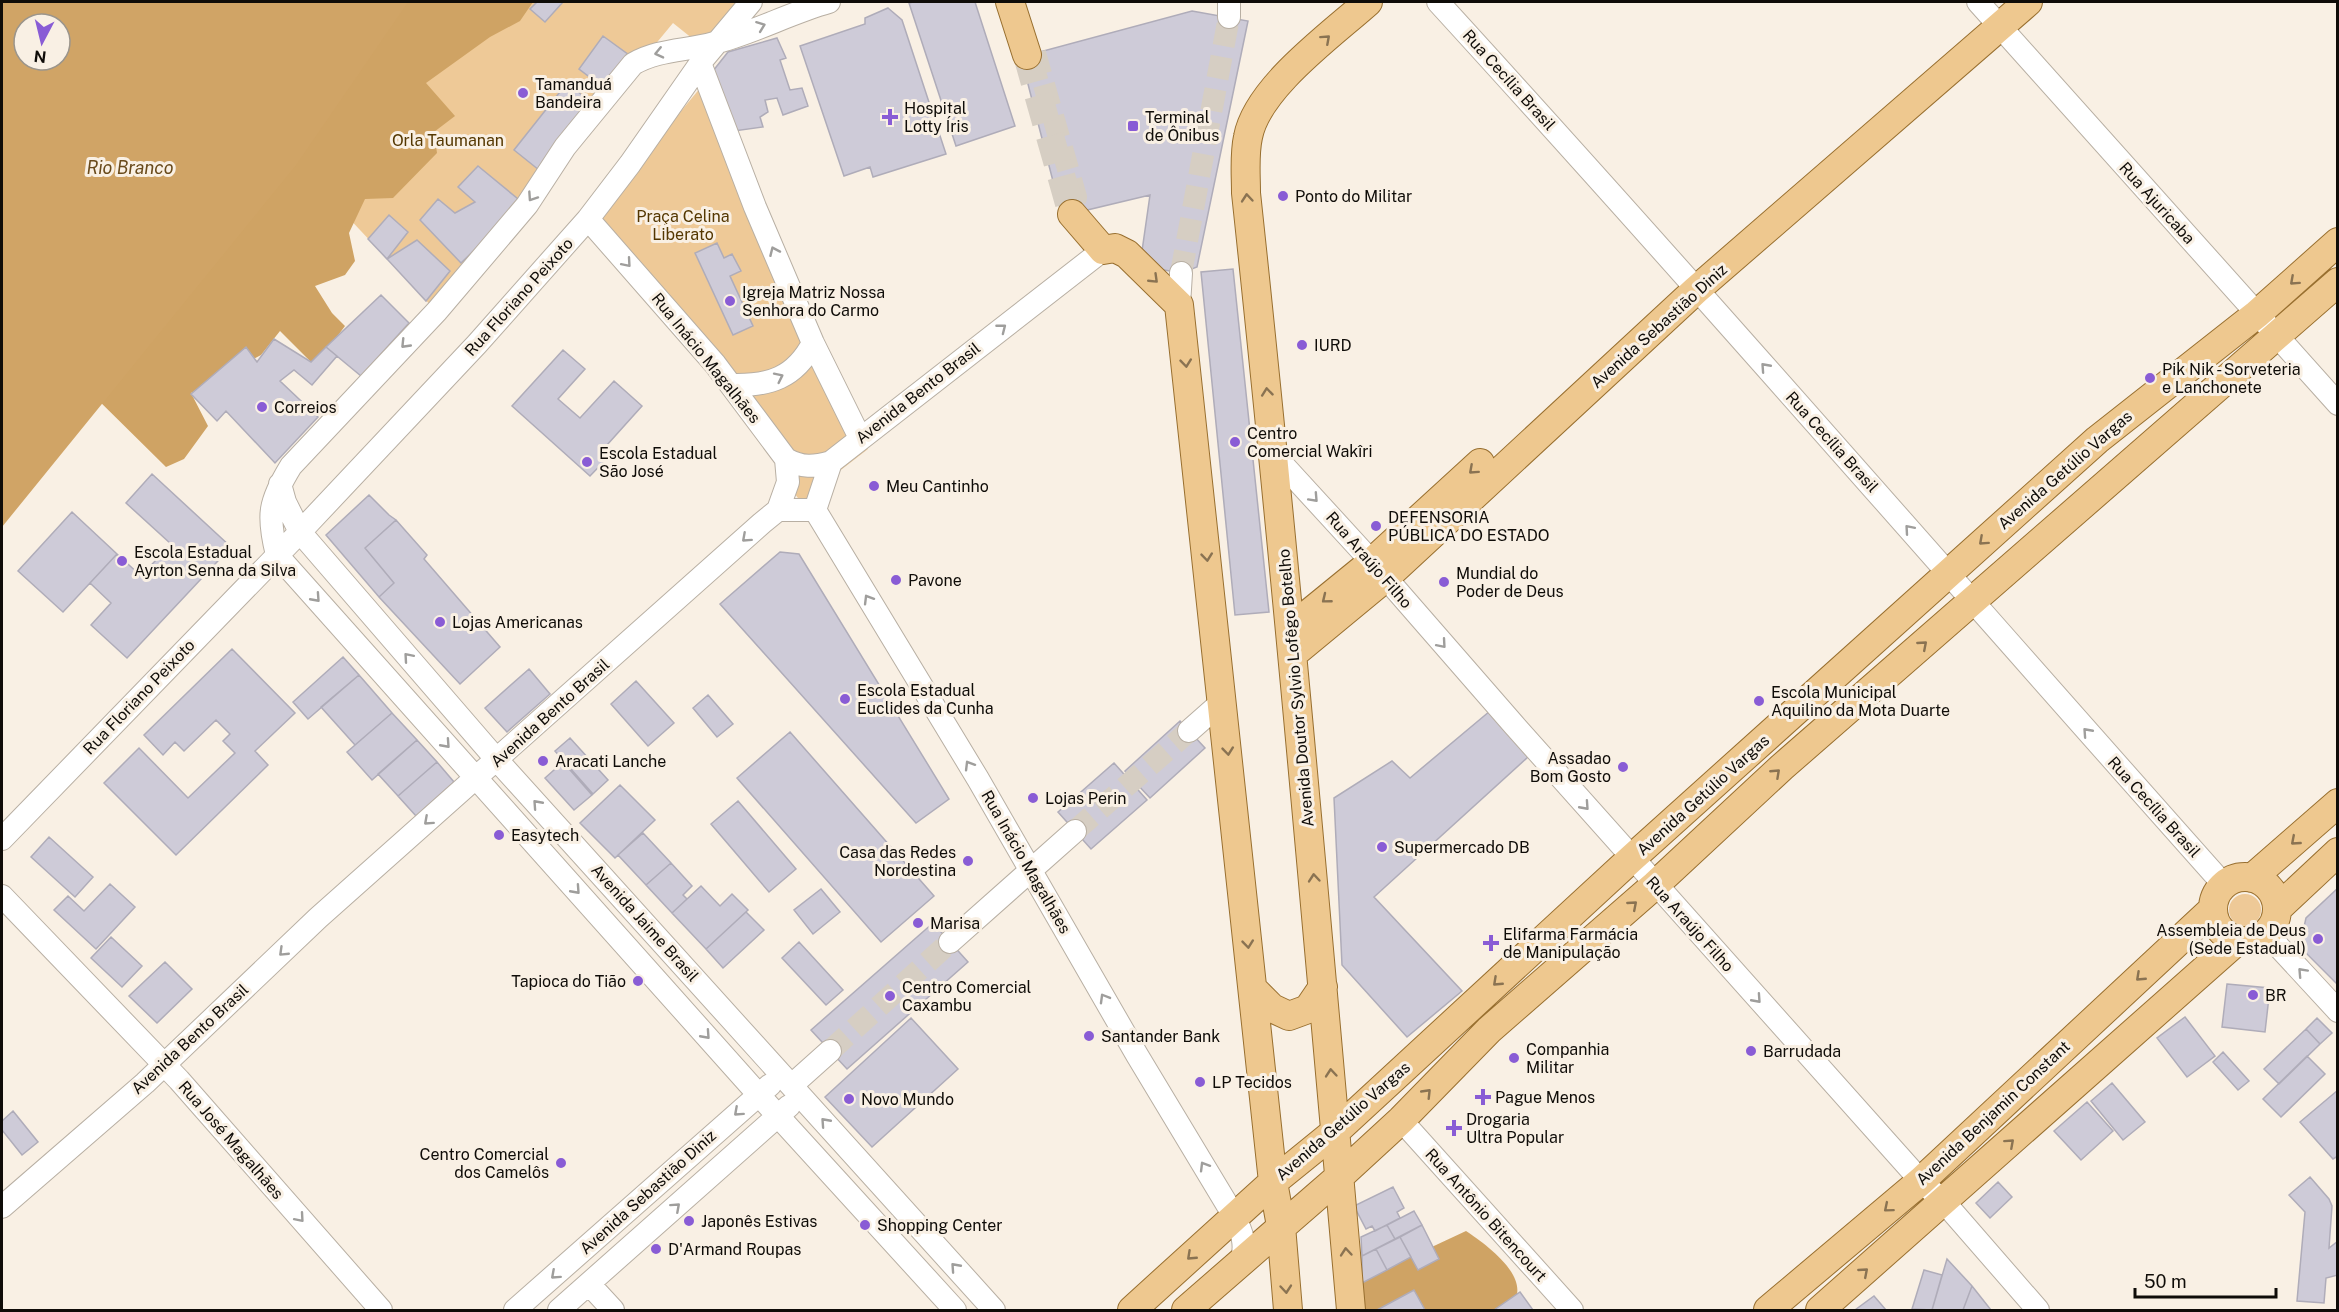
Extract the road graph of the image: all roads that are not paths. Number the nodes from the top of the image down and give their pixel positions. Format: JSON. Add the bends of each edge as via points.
{"nodes":[{"id":1,"x":751,"y":2,"type":"edge"},
{"id":2,"x":829,"y":2,"type":"edge"},
{"id":3,"x":1010,"y":2,"type":"edge"},
{"id":4,"x":1021,"y":2,"type":"edge"},
{"id":5,"x":1368,"y":2,"type":"edge"},
{"id":6,"x":1438,"y":2,"type":"edge"},
{"id":7,"x":2028,"y":2,"type":"edge"},
{"id":8,"x":801,"y":5,"type":"edge"},
{"id":9,"x":1991,"y":11,"type":"edge"},
{"id":10,"x":716,"y":43,"type":"junction"},
{"id":11,"x":1031,"y":54,"type":"joint"},
{"id":12,"x":700,"y":63,"type":"junction"},
{"id":13,"x":1072,"y":214,"type":"dead end"},
{"id":14,"x":588,"y":219,"type":"junction"},
{"id":15,"x":2337,"y":242,"type":"edge"},
{"id":16,"x":1103,"y":250,"type":"junction"},
{"id":17,"x":1181,"y":273,"type":"tunnel mouth"},
{"id":18,"x":2337,"y":282,"type":"edge"},
{"id":19,"x":1691,"y":284,"type":"junction"},
{"id":20,"x":1179,"y":305,"type":"junction"},
{"id":21,"x":2257,"y":314,"type":"junction"},
{"id":22,"x":2276,"y":335,"type":"junction"},
{"id":23,"x":813,"y":343,"type":"junction"},
{"id":24,"x":732,"y":385,"type":"junction"},
{"id":25,"x":2337,"y":405,"type":"edge"},
{"id":26,"x":860,"y":438,"type":"junction"},
{"id":27,"x":1274,"y":455,"type":"junction"},
{"id":28,"x":786,"y":459,"type":"junction"},
{"id":29,"x":831,"y":462,"type":"junction"},
{"id":30,"x":280,"y":484,"type":"junction"},
{"id":31,"x":778,"y":510,"type":"junction"},
{"id":32,"x":815,"y":510,"type":"junction"},
{"id":33,"x":300,"y":532,"type":"junction"},
{"id":34,"x":277,"y":555,"type":"junction"},
{"id":35,"x":1379,"y":570,"type":"junction"},
{"id":36,"x":1947,"y":573,"type":"junction"},
{"id":37,"x":1972,"y":602,"type":"junction"},
{"id":38,"x":1292,"y":641,"type":"junction"},
{"id":39,"x":1222,"y":701,"type":"junction"},
{"id":40,"x":1189,"y":731,"type":"tunnel mouth"},
{"id":41,"x":497,"y":760,"type":"junction"},
{"id":42,"x":477,"y":778,"type":"junction"},
{"id":43,"x":2337,"y":803,"type":"edge"},
{"id":44,"x":1075,"y":831,"type":"tunnel mouth"},
{"id":45,"x":2,"y":839,"type":"edge"},
{"id":46,"x":2337,"y":852,"type":"edge"},
{"id":47,"x":1632,"y":858,"type":"junction"},
{"id":48,"x":1030,"y":870,"type":"junction"},
{"id":49,"x":2252,"y":878,"type":"junction"},
{"id":50,"x":1655,"y":885,"type":"junction"},
{"id":51,"x":2,"y":896,"type":"edge"},
{"id":52,"x":2219,"y":897,"type":"junction"},
{"id":53,"x":2272,"y":921,"type":"junction"},
{"id":54,"x":2238,"y":940,"type":"junction"},
{"id":55,"x":950,"y":942,"type":"tunnel mouth"},
{"id":56,"x":1323,"y":987,"type":"junction"},
{"id":57,"x":1253,"y":989,"type":"junction"},
{"id":58,"x":2337,"y":1011,"type":"edge"},
{"id":59,"x":830,"y":1051,"type":"tunnel mouth"},
{"id":60,"x":163,"y":1065,"type":"junction"},
{"id":61,"x":792,"y":1085,"type":"junction"},
{"id":62,"x":758,"y":1094,"type":"junction"},
{"id":63,"x":778,"y":1116,"type":"junction"},
{"id":64,"x":1401,"y":1120,"type":"junction"},
{"id":65,"x":1336,"y":1131,"type":"junction"},
{"id":66,"x":1339,"y":1177,"type":"junction"},
{"id":67,"x":1920,"y":1181,"type":"junction"},
{"id":68,"x":1273,"y":1182,"type":"junction"},
{"id":69,"x":1944,"y":1202,"type":"junction"},
{"id":70,"x":2,"y":1207,"type":"edge"},
{"id":71,"x":1234,"y":1216,"type":"junction"},
{"id":72,"x":1281,"y":1226,"type":"junction"},
{"id":73,"x":1241,"y":1262,"type":"junction"},
{"id":74,"x":589,"y":1284,"type":"junction"},
{"id":75,"x":381,"y":1311,"type":"edge"},
{"id":76,"x":515,"y":1311,"type":"edge"},
{"id":77,"x":558,"y":1311,"type":"edge"},
{"id":78,"x":613,"y":1311,"type":"edge"},
{"id":79,"x":955,"y":1311,"type":"edge"},
{"id":80,"x":994,"y":1311,"type":"edge"},
{"id":81,"x":1132,"y":1311,"type":"edge"},
{"id":82,"x":1186,"y":1311,"type":"edge"},
{"id":83,"x":1288,"y":1311,"type":"edge"},
{"id":84,"x":1351,"y":1311,"type":"edge"},
{"id":85,"x":1572,"y":1311,"type":"edge"},
{"id":86,"x":1768,"y":1311,"type":"edge"},
{"id":87,"x":1820,"y":1311,"type":"edge"},
{"id":88,"x":2038,"y":1311,"type":"edge"}],
"edges":[{"from":1,"to":10,"type":"street","name":"Rua Floriano Peixoto"},
{"from":2,"to":8,"type":"street"},
{"from":3,"to":11,"type":"main road"},
{"from":4,"to":11,"type":"street"},
{"from":27,"to":5,"type":"main road","name":"Avenida Doutor Sylvio Lofêgo Botelho","one_way":true,"via":[[1246,193],[1248,135],[1265,97]]},
{"from":6,"to":19,"type":"street","name":"Rua Cecília Brasil"},
{"from":7,"to":9,"type":"main road","name":"Avenida Sebastião Diniz"},
{"from":10,"to":8,"type":"street","one_way":true},
{"from":9,"to":19,"type":"main road","name":"Avenida Sebastião Diniz"},
{"from":9,"to":21,"type":"street","name":"Rua Ajuricaba"},
{"from":10,"to":12,"type":"street","name":"Rua Floriano Peixoto"},
{"from":10,"to":30,"type":"street","one_way":true,"via":[[659,52],[633,64],[565,147],[527,205],[437,311],[306,449]]},
{"from":12,"to":14,"type":"street","name":"Rua Floriano Peixoto"},
{"from":23,"to":12,"type":"street","one_way":true},
{"from":13,"to":16,"type":"main road"},
{"from":14,"to":24,"type":"street","name":"Rua Inácio Magalhães","one_way":true},
{"from":14,"to":33,"type":"street","name":"Rua Floriano Peixoto","via":[[438,387]]},
{"from":15,"to":21,"type":"main road","name":"Avenida Getúlio Vargas","one_way":true},
{"from":16,"to":20,"type":"main road","one_way":true,"via":[[1115,248],[1127,254]]},
{"from":26,"to":16,"type":"street","name":"Avenida Bento Brasil","one_way":true},
{"from":17,"to":20,"type":"street"},
{"from":18,"to":22,"type":"main road","name":"Avenida Getúlio Vargas"},
{"from":19,"to":35,"type":"main road","name":"Avenida Sebastião Diniz"},
{"from":36,"to":19,"type":"street","name":"Rua Cecília Brasil","one_way":true},
{"from":20,"to":39,"type":"main road","one_way":true},
{"from":21,"to":22,"type":"street","name":"Rua Ajuricaba"},
{"from":21,"to":36,"type":"main road","name":"Avenida Getúlio Vargas","one_way":true,"via":[[2097,440]]},
{"from":22,"to":25,"type":"street","name":"Rua Ajuricaba"},
{"from":22,"to":37,"type":"main road","name":"Avenida Getúlio Vargas"},
{"from":24,"to":23,"type":"street","one_way":true,"via":[[775,381],[794,369]]},
{"from":23,"to":26,"type":"street"},
{"from":24,"to":28,"type":"street","name":"Rua Inácio Magalhães"},
{"from":26,"to":29,"type":"street","name":"Avenida Bento Brasil"},
{"from":27,"to":35,"type":"street","name":"Rua Araújo Filho","one_way":true},
{"from":27,"to":38,"type":"main road","name":"Avenida Doutor Sylvio Lofêgo Botelho"},
{"from":28,"to":29,"type":"street","via":[[798,466]]},
{"from":28,"to":31,"type":"street","via":[[788,482]]},
{"from":29,"to":32,"type":"street"},
{"from":30,"to":33,"type":"street"},
{"from":30,"to":34,"type":"street","via":[[270,511]]},
{"from":31,"to":32,"type":"street"},
{"from":31,"to":41,"type":"street","name":"Avenida Bento Brasil","one_way":true},
{"from":48,"to":32,"type":"street","name":"Rua Inácio Magalhães","one_way":true},
{"from":33,"to":34,"type":"street","name":"Rua Floriano Peixoto"},
{"from":41,"to":33,"type":"street","name":"Avenida Jaime Brasil","one_way":true},
{"from":34,"to":42,"type":"street","name":"Avenida Jaime Brasil","one_way":true},
{"from":34,"to":45,"type":"street","name":"Rua Floriano Peixoto"},
{"from":35,"to":38,"type":"main road","name":"Avenida Sebastião Diniz"},
{"from":35,"to":47,"type":"street","name":"Rua Araújo Filho","one_way":true},
{"from":36,"to":37,"type":"street","name":"Rua Cecília Brasil"},
{"from":36,"to":47,"type":"main road","name":"Avenida Getúlio Vargas"},
{"from":50,"to":37,"type":"main road","name":"Avenida Getúlio Vargas","one_way":true,"via":[[1782,767]]},
{"from":52,"to":37,"type":"street","name":"Rua Cecília Brasil","one_way":true},
{"from":56,"to":38,"type":"main road","name":"Avenida Doutor Sylvio Lofêgo Botelho","one_way":true},
{"from":39,"to":40,"type":"street"},
{"from":39,"to":57,"type":"main road","one_way":true},
{"from":41,"to":42,"type":"street","name":"Avenida Bento Brasil"},
{"from":61,"to":41,"type":"street","name":"Avenida Jaime Brasil","one_way":true},
{"from":42,"to":60,"type":"street","name":"Avenida Bento Brasil","one_way":true,"via":[[318,918]]},
{"from":42,"to":62,"type":"street","name":"Avenida Jaime Brasil","one_way":true},
{"from":43,"to":49,"type":"main road","one_way":true},
{"from":44,"to":48,"type":"street"},
{"from":46,"to":53,"type":"main road"},
{"from":47,"to":50,"type":"street","name":"Rua Araújo Filho"},
{"from":47,"to":65,"type":"main road","name":"Avenida Getúlio Vargas","one_way":true},
{"from":48,"to":55,"type":"street"},
{"from":71,"to":48,"type":"street","name":"Rua Inácio Magalhães","one_way":true},
{"from":49,"to":52,"type":"main road","via":[[2232,880]]},
{"from":49,"to":53,"type":"main road","via":[[2262,882],[2275,898]]},
{"from":64,"to":50,"type":"main road","name":"Avenida Getúlio Vargas","one_way":true,"via":[[1489,1030]]},
{"from":50,"to":67,"type":"street","name":"Rua Araújo Filho","one_way":true},
{"from":51,"to":60,"type":"street","name":"Rua José Magalhães"},
{"from":52,"to":54,"type":"main road","via":[[2215,920],[2228,936]]},
{"from":52,"to":67,"type":"main road","name":"Avenida Benjamin Constant","one_way":true},
{"from":53,"to":54,"type":"main road","via":[[2248,941]]},
{"from":58,"to":53,"type":"street","one_way":true},
{"from":69,"to":54,"type":"main road","name":"Avenida Benjamin Constant","one_way":true},
{"from":56,"to":57,"type":"main road","via":[[1308,1009],[1289,1016],[1272,1008]]},
{"from":65,"to":56,"type":"main road","name":"Avenida Doutor Sylvio Lofêgo Botelho","one_way":true},
{"from":57,"to":68,"type":"main road"},
{"from":59,"to":61,"type":"street"},
{"from":60,"to":70,"type":"street","name":"Avenida Bento Brasil"},
{"from":60,"to":75,"type":"street","name":"Rua José Magalhães","one_way":true},
{"from":61,"to":62,"type":"street","name":"Avenida Sebastião Diniz"},
{"from":61,"to":63,"type":"street","name":"Avenida Sebastião Diniz"},
{"from":80,"to":61,"type":"street","name":"Avenida Jaime Brasil","one_way":true},
{"from":62,"to":63,"type":"street","name":"Avenida Jaime Brasil"},
{"from":62,"to":76,"type":"street","name":"Avenida Sebastião Diniz","one_way":true},
{"from":74,"to":63,"type":"street","name":"Avenida Sebastião Diniz","one_way":true},
{"from":63,"to":79,"type":"street","name":"Avenida Jaime Brasil"},
{"from":64,"to":66,"type":"main road","name":"Avenida Getúlio Vargas"},
{"from":64,"to":85,"type":"street","name":"Rua Antônio Bitencourt"},
{"from":65,"to":66,"type":"main road","name":"Avenida Doutor Sylvio Lofêgo Botelho"},
{"from":65,"to":68,"type":"main road","name":"Avenida Getúlio Vargas"},
{"from":66,"to":72,"type":"main road","name":"Avenida Getúlio Vargas"},
{"from":84,"to":66,"type":"main road","name":"Avenida Doutor Sylvio Lofêgo Botelho","one_way":true},
{"from":67,"to":69,"type":"street","name":"Rua Araújo Filho"},
{"from":67,"to":86,"type":"main road","name":"Avenida Benjamin Constant","one_way":true},
{"from":68,"to":71,"type":"main road","name":"Avenida Getúlio Vargas"},
{"from":68,"to":72,"type":"main road"},
{"from":87,"to":69,"type":"main road","name":"Avenida Benjamin Constant","one_way":true},
{"from":69,"to":88,"type":"street","name":"Rua Araújo Filho"},
{"from":71,"to":73,"type":"street","name":"Rua Inácio Magalhães","via":[[1244,1244]]},
{"from":71,"to":81,"type":"main road","name":"Avenida Getúlio Vargas","one_way":true},
{"from":72,"to":73,"type":"main road","name":"Avenida Getúlio Vargas"},
{"from":72,"to":83,"type":"main road","one_way":true},
{"from":73,"to":82,"type":"main road","name":"Avenida Getúlio Vargas"},
{"from":74,"to":77,"type":"street","name":"Avenida Sebastião Diniz"},
{"from":74,"to":78,"type":"street"}]}
